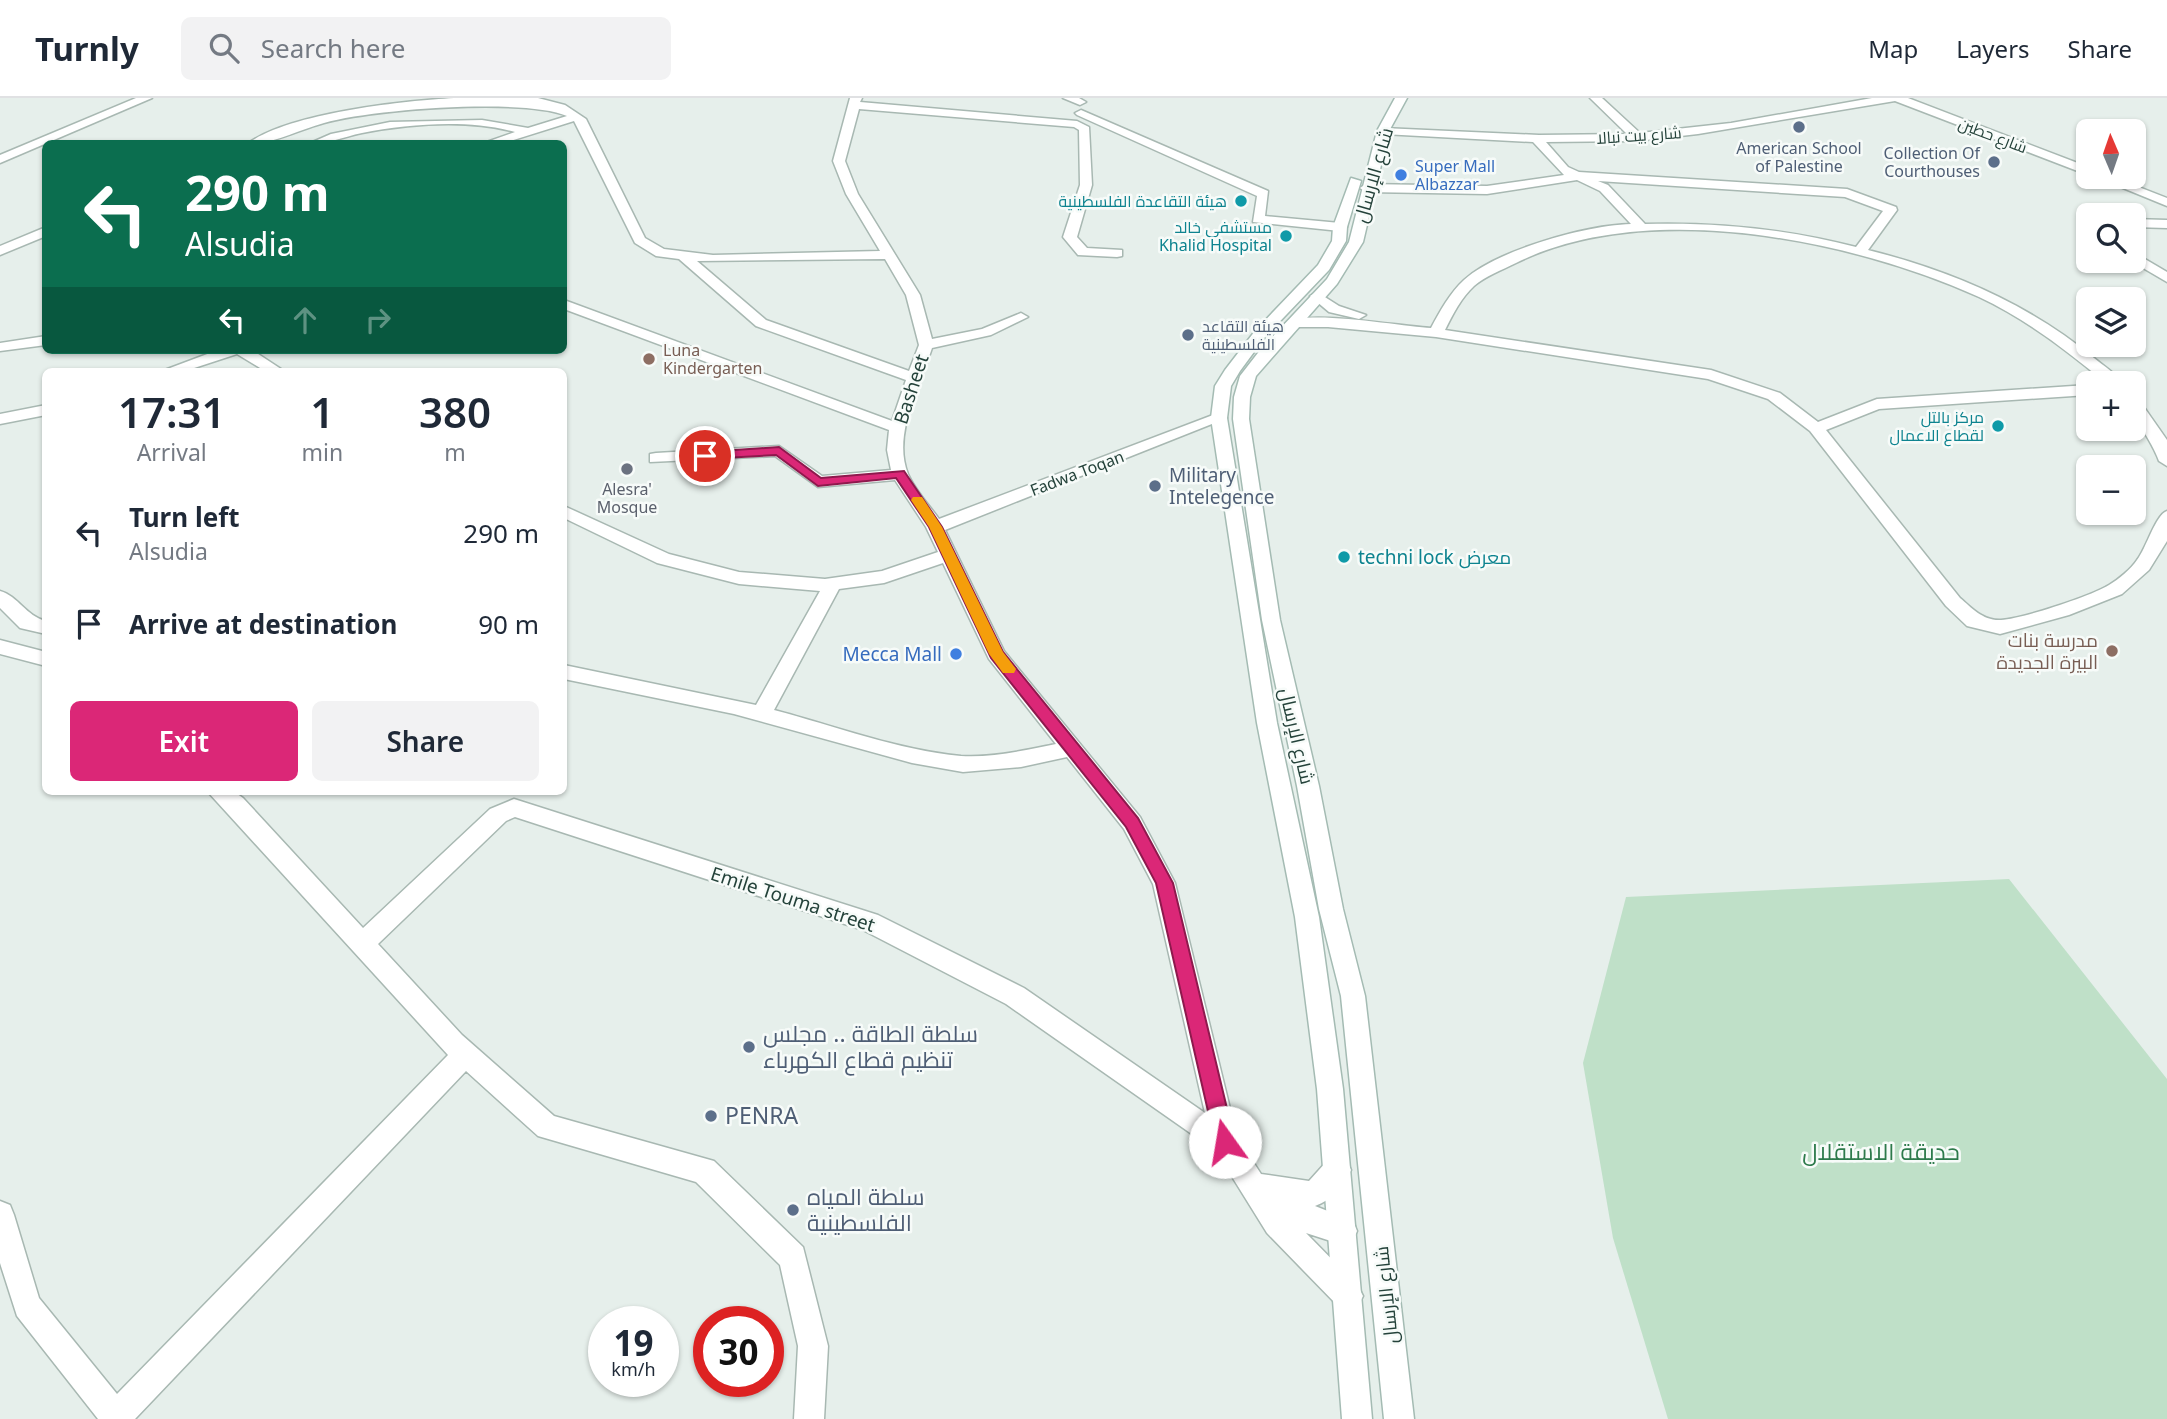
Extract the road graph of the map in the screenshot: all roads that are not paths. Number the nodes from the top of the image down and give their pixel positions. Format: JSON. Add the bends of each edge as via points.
{"nodes":[{"id":1,"x":146,"y":98,"type":"edge"},
{"id":2,"x":1387,"y":98,"type":"edge"},
{"id":3,"x":1401,"y":98,"type":"edge"},
{"id":4,"x":1596,"y":98,"type":"edge"},
{"id":5,"x":1892,"y":98,"type":"edge"},
{"id":6,"x":1898,"y":98,"type":"edge"},
{"id":7,"x":855,"y":101,"type":"edge"},
{"id":8,"x":1077,"y":107,"type":"edge"},
{"id":9,"x":575,"y":117,"type":"junction"},
{"id":10,"x":1377,"y":131,"type":"junction"},
{"id":11,"x":530,"y":132,"type":"junction"},
{"id":12,"x":1637,"y":137,"type":"junction"},
{"id":13,"x":1536,"y":139,"type":"junction"},
{"id":14,"x":45,"y":140,"type":"edge"},
{"id":15,"x":263,"y":140,"type":"edge"},
{"id":16,"x":324,"y":140,"type":"edge"},
{"id":17,"x":501,"y":140,"type":"edge"},
{"id":18,"x":42,"y":141,"type":"edge"},
{"id":19,"x":0,"y":159,"type":"edge"},
{"id":20,"x":2076,"y":166,"type":"edge"},
{"id":21,"x":1580,"y":176,"type":"junction"},
{"id":22,"x":1366,"y":188,"type":"junction"},
{"id":23,"x":2133,"y":189,"type":"edge"},
{"id":24,"x":2167,"y":202,"type":"edge"},
{"id":25,"x":2146,"y":223,"type":"edge"},
{"id":26,"x":2167,"y":224,"type":"edge"},
{"id":27,"x":1340,"y":227,"type":"junction"},
{"id":28,"x":1642,"y":228,"type":"junction"},
{"id":29,"x":42,"y":233,"type":"edge"},
{"id":30,"x":0,"y":251,"type":"edge"},
{"id":31,"x":1860,"y":251,"type":"junction"},
{"id":32,"x":1117,"y":253,"type":"dead end"},
{"id":33,"x":888,"y":255,"type":"junction"},
{"id":34,"x":685,"y":258,"type":"junction"},
{"id":35,"x":2146,"y":264,"type":"edge"},
{"id":36,"x":2167,"y":278,"type":"edge"},
{"id":37,"x":1317,"y":296,"type":"junction"},
{"id":38,"x":567,"y":305,"type":"edge"},
{"id":39,"x":1021,"y":317,"type":"dead end"},
{"id":40,"x":1292,"y":324,"type":"junction"},
{"id":41,"x":1436,"y":334,"type":"junction"},
{"id":42,"x":42,"y":341,"type":"edge"},
{"id":43,"x":926,"y":345,"type":"junction"},
{"id":44,"x":0,"y":347,"type":"edge"},
{"id":45,"x":221,"y":354,"type":"edge"},
{"id":46,"x":248,"y":354,"type":"edge"},
{"id":47,"x":179,"y":368,"type":"edge"},
{"id":48,"x":271,"y":368,"type":"edge"},
{"id":49,"x":2101,"y":371,"type":"edge"},
{"id":50,"x":913,"y":377,"type":"junction"},
{"id":51,"x":2076,"y":391,"type":"edge"},
{"id":52,"x":42,"y":411,"type":"edge"},
{"id":53,"x":5,"y":418,"type":"edge"},
{"id":54,"x":42,"y":418,"type":"edge"},
{"id":55,"x":1219,"y":418,"type":"junction"},
{"id":56,"x":2146,"y":419,"type":"edge"},
{"id":57,"x":897,"y":428,"type":"junction"},
{"id":58,"x":1816,"y":428,"type":"junction"},
{"id":59,"x":2163,"y":439,"type":"edge"},
{"id":60,"x":656,"y":458,"type":"dead end"},
{"id":61,"x":2167,"y":461,"type":"edge"},
{"id":62,"x":900,"y":474,"type":"junction"},
{"id":63,"x":567,"y":512,"type":"edge"},
{"id":64,"x":2167,"y":517,"type":"edge"},
{"id":65,"x":935,"y":527,"type":"junction"},
{"id":66,"x":949,"y":555,"type":"junction"},
{"id":67,"x":833,"y":583,"type":"junction"},
{"id":68,"x":0,"y":597,"type":"edge"},
{"id":69,"x":42,"y":627,"type":"edge"},
{"id":70,"x":0,"y":647,"type":"edge"},
{"id":71,"x":42,"y":658,"type":"edge"},
{"id":72,"x":567,"y":674,"type":"edge"},
{"id":73,"x":761,"y":715,"type":"junction"},
{"id":74,"x":1074,"y":748,"type":"junction"},
{"id":75,"x":223,"y":795,"type":"edge"},
{"id":76,"x":362,"y":944,"type":"junction"},
{"id":77,"x":466,"y":1054,"type":"junction"},
{"id":78,"x":1225,"y":1142,"type":"junction"},
{"id":79,"x":1337,"y":1170,"type":"junction"},
{"id":80,"x":1251,"y":1184,"type":"junction"},
{"id":81,"x":0,"y":1215,"type":"edge"},
{"id":82,"x":1343,"y":1231,"type":"junction"},
{"id":83,"x":1348,"y":1296,"type":"junction"},
{"id":84,"x":117,"y":1418,"type":"edge"},
{"id":85,"x":809,"y":1419,"type":"edge"},
{"id":86,"x":1357,"y":1419,"type":"edge"},
{"id":87,"x":1399,"y":1419,"type":"edge"}],
"edges":[{"from":1,"to":14,"type":"street"},
{"from":2,"to":10,"type":"street","name":"شارع الإرسال"},
{"from":3,"to":10,"type":"street","name":"شارع الإرسال"},
{"from":4,"to":12,"type":"street"},
{"from":5,"to":12,"type":"street","name":"شارع بيت نبالا","via":[[1741,125]]},
{"from":6,"to":20,"type":"street","name":"شارع حطين"},
{"from":7,"to":8,"type":"street","name":"Basheet"},
{"from":7,"to":33,"type":"street","name":"Basheet","via":[[839,161],[852,194]]},
{"from":8,"to":27,"type":"street","name":"Basheet","via":[[1264,194],[1258,219]]},
{"from":8,"to":32,"type":"street","via":[[1084,130],[1086,184],[1070,237],[1083,252]]},
{"from":9,"to":11,"type":"street"},
{"from":9,"to":15,"type":"street","via":[[561,107],[536,101],[391,106],[316,118]]},
{"from":9,"to":34,"type":"street","via":[[589,131],[640,240],[661,253]]},
{"from":10,"to":13,"type":"street","name":"شارع بيت نبالا"},
{"from":10,"to":22,"type":"street","name":"شارع الإرسال"},
{"from":10,"to":27,"type":"street","name":"شارع الإرسال"},
{"from":11,"to":16,"type":"street","via":[[491,124],[415,125],[343,132]]},
{"from":11,"to":17,"type":"street"},
{"from":12,"to":13,"type":"street","name":"شارع بيت نبالا"},
{"from":13,"to":21,"type":"street","via":[[1563,170]]},
{"from":18,"to":19,"type":"street"},
{"from":21,"to":22,"type":"street","via":[[1487,190]]},
{"from":21,"to":28,"type":"street","via":[[1604,188]]},
{"from":21,"to":31,"type":"street","via":[[1847,193],[1891,210]]},
{"from":22,"to":37,"type":"street","name":"شارع الإرسال","via":[[1356,242]]},
{"from":23,"to":24,"type":"street"},
{"from":25,"to":26,"type":"street"},
{"from":27,"to":55,"type":"street","name":"شارع الإرسال","via":[[1339,241],[1324,267],[1259,334],[1233,370],[1223,386]]},
{"from":28,"to":31,"type":"street","via":[[1755,231]]},
{"from":28,"to":41,"type":"street","via":[[1588,233],[1505,260],[1454,298]]},
{"from":29,"to":30,"type":"street"},
{"from":31,"to":49,"type":"street","via":[[1955,281],[2000,302],[2067,341]]},
{"from":33,"to":34,"type":"street"},
{"from":33,"to":43,"type":"street","name":"Basheet","via":[[913,295]]},
{"from":34,"to":50,"type":"street","via":[[761,323]]},
{"from":35,"to":36,"type":"street"},
{"from":37,"to":40,"type":"street","name":"شارع الإرسال"},
{"from":37,"to":41,"type":"street","via":[[1334,309]]},
{"from":38,"to":57,"type":"street"},
{"from":39,"to":43,"type":"street","via":[[986,332]]},
{"from":40,"to":41,"type":"street","via":[[1327,321]]},
{"from":40,"to":87,"type":"street","name":"شارع الإرسال","via":[[1248,376],[1241,419],[1271,620],[1353,996]]},
{"from":41,"to":58,"type":"street","via":[[1711,375],[1774,396]]},
{"from":42,"to":44,"type":"street"},
{"from":43,"to":50,"type":"street","name":"Basheet"},
{"from":45,"to":47,"type":"street"},
{"from":46,"to":48,"type":"street"},
{"from":50,"to":57,"type":"street","name":"Basheet"},
{"from":51,"to":58,"type":"street","via":[[1877,404]]},
{"from":52,"to":53,"type":"street"},
{"from":53,"to":54,"type":"street"},
{"from":55,"to":65,"type":"street","name":"Fadwa Toqan"},
{"from":55,"to":79,"type":"street","name":"شارع الإرسال","via":[[1267,723],[1307,917]]},
{"from":56,"to":59,"type":"street"},
{"from":57,"to":62,"type":"street","name":"Basheet"},
{"from":58,"to":64,"type":"street","via":[[1952,602],[1974,621],[2000,627],[2115,590],[2143,566],[2161,538]]},
{"from":59,"to":61,"type":"street"},
{"from":60,"to":62,"type":"street","via":[[779,451],[818,482]]},
{"from":62,"to":65,"type":"street","name":"Basheet"},
{"from":63,"to":67,"type":"street","via":[[663,559],[739,578]]},
{"from":65,"to":66,"type":"street","name":"Basheet"},
{"from":66,"to":67,"type":"street","via":[[884,577]]},
{"from":66,"to":74,"type":"street","name":"Basheet","via":[[996,654]]},
{"from":67,"to":73,"type":"street"},
{"from":68,"to":69,"type":"street","via":[[27,623]]},
{"from":70,"to":71,"type":"street"},
{"from":72,"to":73,"type":"street"},
{"from":73,"to":74,"type":"street","via":[[963,764]]},
{"from":74,"to":78,"type":"street","name":"Basheet","via":[[1132,823],[1164,883]]},
{"from":75,"to":76,"type":"street"},
{"from":76,"to":77,"type":"street"},
{"from":76,"to":78,"type":"street","name":"Emile Touma street","via":[[498,815],[514,808],[870,922],[1015,996]]},
{"from":77,"to":84,"type":"street"},
{"from":77,"to":85,"type":"street","via":[[547,1128],[704,1171],[793,1257],[813,1346]]},
{"from":78,"to":80,"type":"street","name":"Basheet"},
{"from":79,"to":80,"type":"street","via":[[1325,1189],[1311,1196]]},
{"from":79,"to":82,"type":"street","name":"شارع الإرسال"},
{"from":80,"to":82,"type":"street","name":"Basheet","via":[[1316,1223]]},
{"from":80,"to":83,"type":"street","via":[[1277,1223]]},
{"from":81,"to":84,"type":"street","via":[[27,1306]]},
{"from":82,"to":83,"type":"street","name":"شارع الإرسال"},
{"from":83,"to":86,"type":"street","name":"شارع الإرسال"}]}
